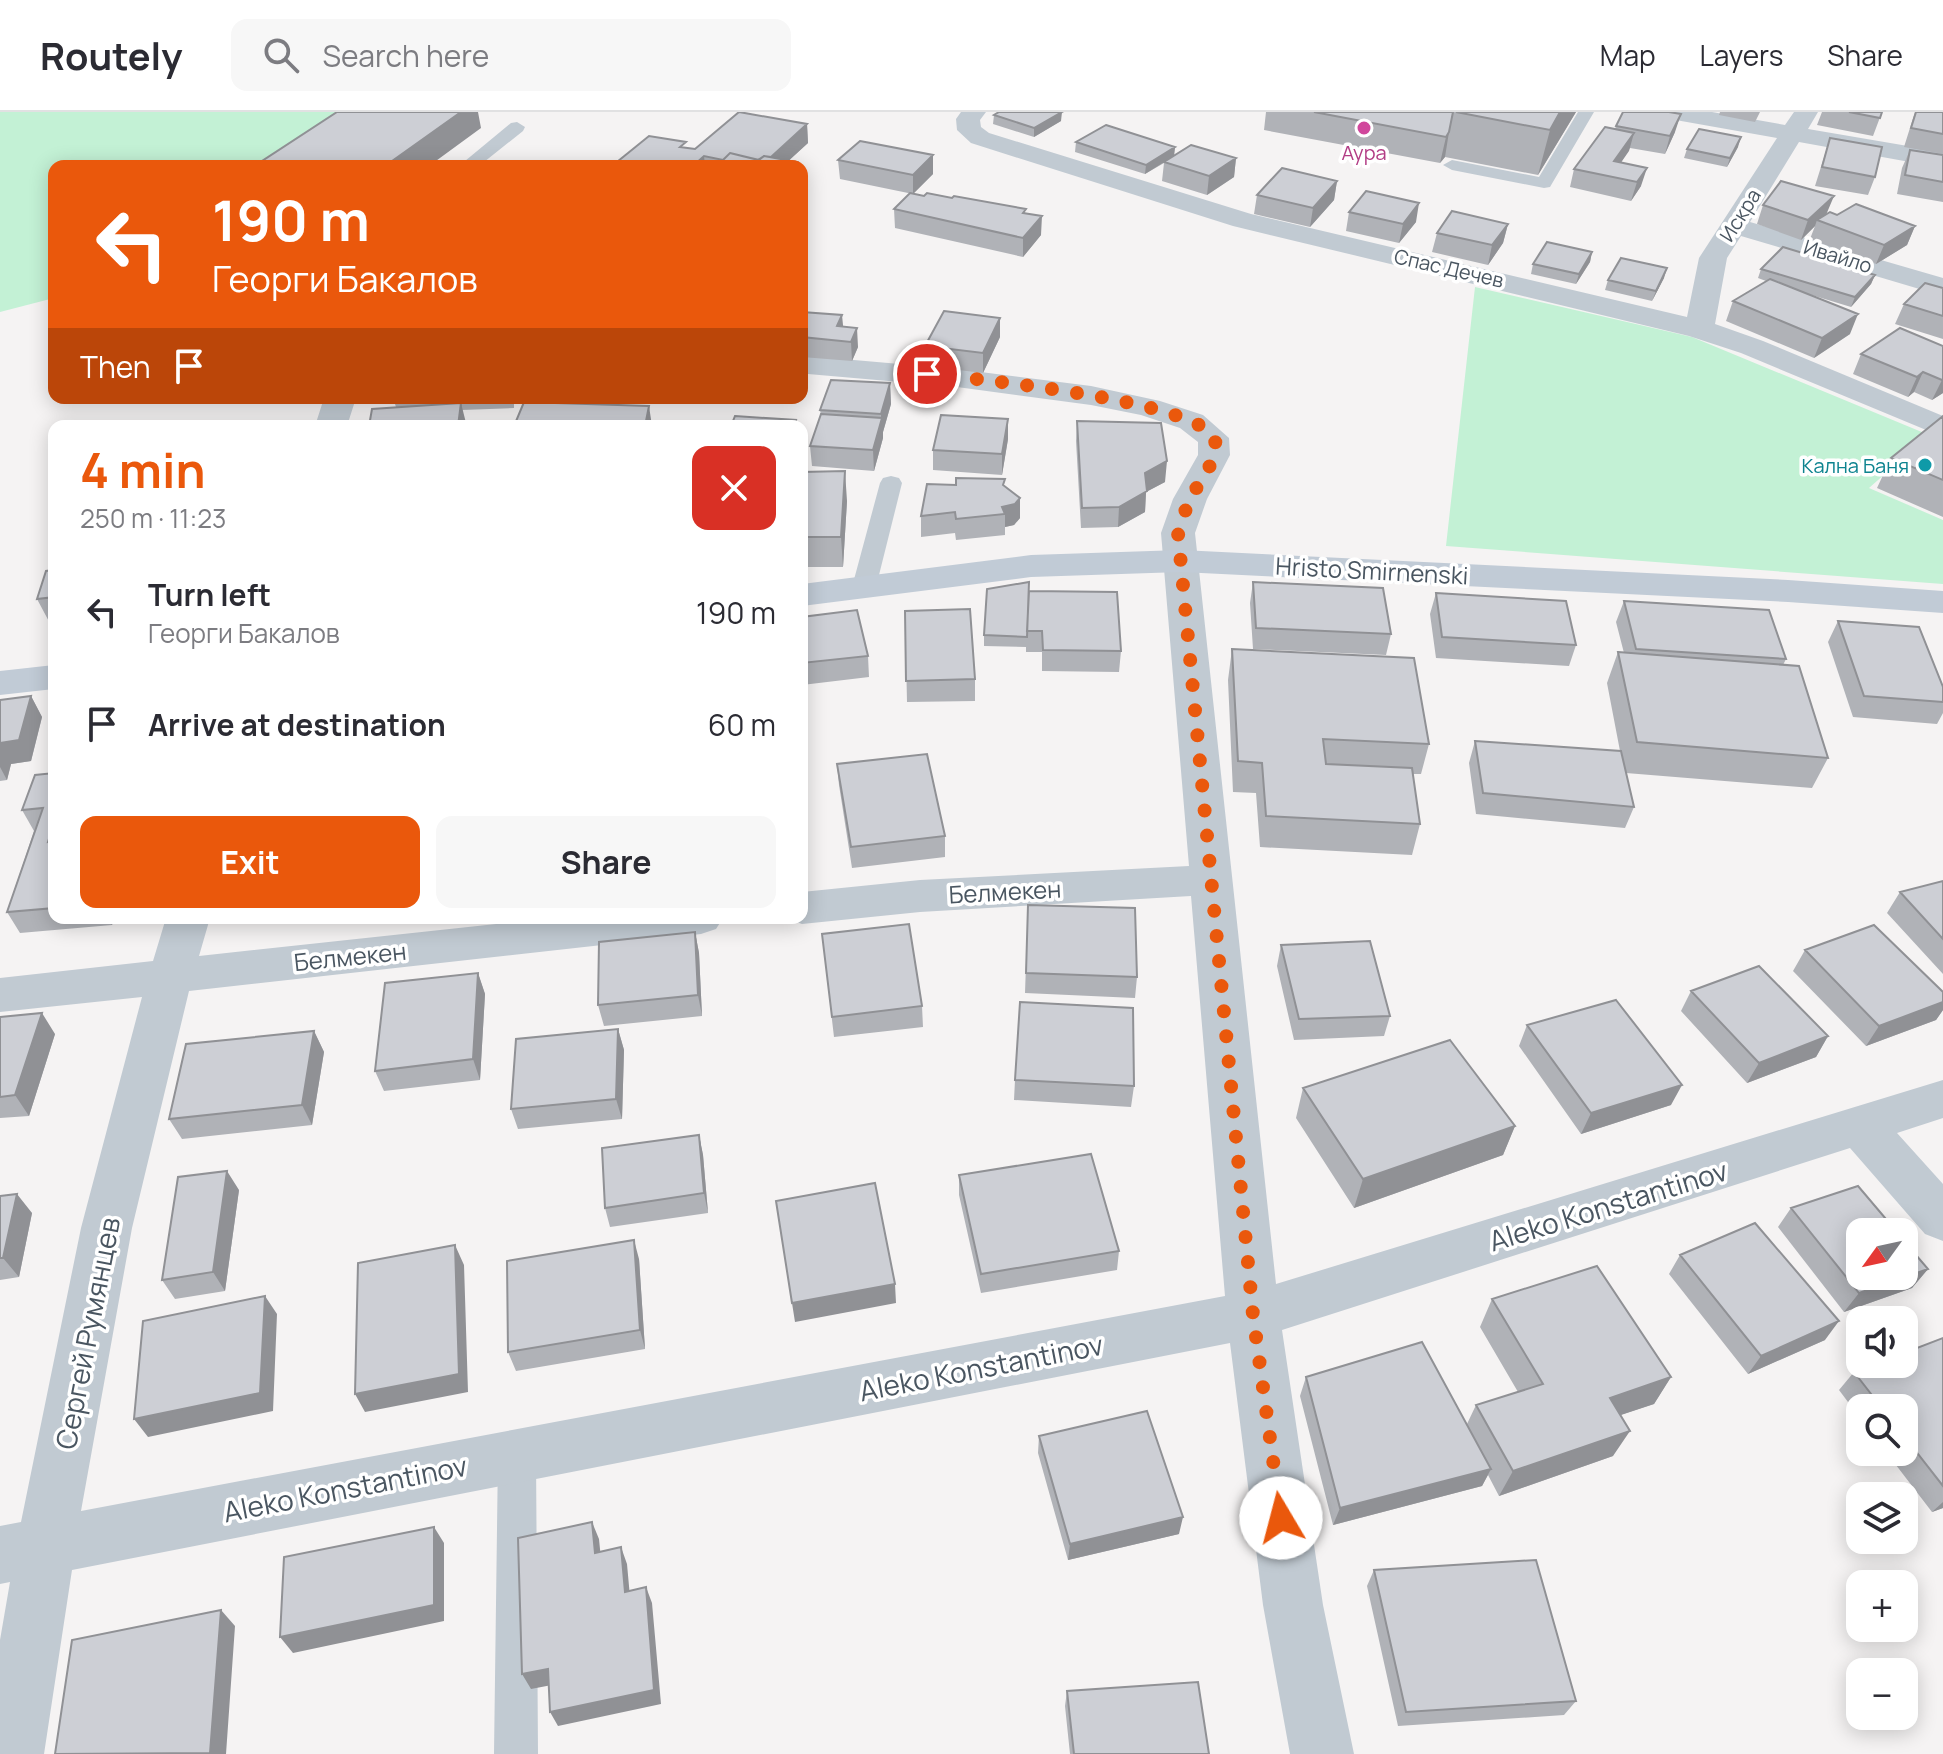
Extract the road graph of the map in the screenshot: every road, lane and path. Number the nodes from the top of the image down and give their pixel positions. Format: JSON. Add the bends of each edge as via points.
{"nodes":[{"id":1,"x":974,"y":112,"type":"edge"},
{"id":2,"x":1586,"y":112,"type":"edge"},
{"id":3,"x":1670,"y":112,"type":"edge"},
{"id":4,"x":1800,"y":123,"type":"edge"},
{"id":5,"x":517,"y":127,"type":"dead end"},
{"id":6,"x":476,"y":160,"type":"edge"},
{"id":7,"x":1943,"y":160,"type":"edge"},
{"id":8,"x":1452,"y":165,"type":"edge"},
{"id":9,"x":1732,"y":225,"type":"junction"},
{"id":10,"x":1943,"y":287,"type":"edge"},
{"id":11,"x":1699,"y":329,"type":"junction"},
{"id":12,"x":808,"y":365,"type":"edge"},
{"id":13,"x":1943,"y":427,"type":"edge"},
{"id":14,"x":891,"y":483,"type":"dead end"},
{"id":15,"x":1181,"y":561,"type":"junction"},
{"id":16,"x":864,"y":587,"type":"junction"},
{"id":17,"x":808,"y":594,"type":"edge"},
{"id":18,"x":1943,"y":602,"type":"edge"},
{"id":19,"x":48,"y":678,"type":"edge"},
{"id":20,"x":0,"y":683,"type":"edge"},
{"id":21,"x":1209,"y":880,"type":"junction"},
{"id":22,"x":808,"y":907,"type":"edge"},
{"id":23,"x":186,"y":924,"type":"edge"},
{"id":24,"x":646,"y":924,"type":"edge"},
{"id":25,"x":170,"y":976,"type":"junction"},
{"id":26,"x":0,"y":995,"type":"edge"},
{"id":27,"x":1943,"y":1099,"type":"edge"},
{"id":28,"x":1860,"y":1126,"type":"junction"},
{"id":29,"x":1943,"y":1219,"type":"edge"},
{"id":30,"x":1253,"y":1315,"type":"junction"},
{"id":31,"x":517,"y":1454,"type":"junction"},
{"id":32,"x":23,"y":1551,"type":"edge"},
{"id":33,"x":12,"y":1754,"type":"edge"},
{"id":34,"x":516,"y":1754,"type":"edge"},
{"id":35,"x":1322,"y":1754,"type":"edge"}],
"edges":[{"from":1,"to":11,"type":"street","name":"Спас Дечев","via":[[969,130],[980,138],[1243,220]]},
{"from":2,"to":8,"type":"lane","via":[[1544,183]]},
{"from":3,"to":4,"type":"street"},
{"from":4,"to":7,"type":"street"},
{"from":4,"to":9,"type":"street","name":"Искра"},
{"from":5,"to":6,"type":"lane"},
{"from":9,"to":10,"type":"street","name":"Ивайло"},
{"from":9,"to":11,"type":"street","name":"Искра","via":[[1713,258]]},
{"from":11,"to":13,"type":"street","name":"Спас Дечев"},
{"from":12,"to":15,"type":"street","via":[[1045,388],[1177,414],[1203,426],[1214,438],[1215,452],[1178,533]]},
{"from":14,"to":16,"type":"lane"},
{"from":15,"to":16,"type":"street","name":"Hristo Smirnenski","via":[[1031,566]]},
{"from":15,"to":18,"type":"street","name":"Hristo Smirnenski"},
{"from":15,"to":21,"type":"street"},
{"from":16,"to":17,"type":"street","name":"Hristo Smirnenski"},
{"from":19,"to":20,"type":"street"},
{"from":21,"to":22,"type":"street","name":"Белмекен"},
{"from":21,"to":30,"type":"street"},
{"from":23,"to":25,"type":"street","name":"Сергей Румянцев"},
{"from":24,"to":25,"type":"street","name":"Белмекен"},
{"from":25,"to":26,"type":"street","name":"Белмекен"},
{"from":25,"to":32,"type":"street","name":"Сергей Румянцев"},
{"from":27,"to":28,"type":"street","name":"Aleko Konstantinov"},
{"from":28,"to":29,"type":"street"},
{"from":28,"to":30,"type":"street","name":"Aleko Konstantinov"},
{"from":30,"to":31,"type":"street","name":"Aleko Konstantinov"},
{"from":30,"to":35,"type":"street","via":[[1293,1605]]},
{"from":31,"to":32,"type":"street","name":"Aleko Konstantinov"},
{"from":31,"to":34,"type":"lane"},
{"from":32,"to":33,"type":"street","name":"Сергей Румянцев"}]}
